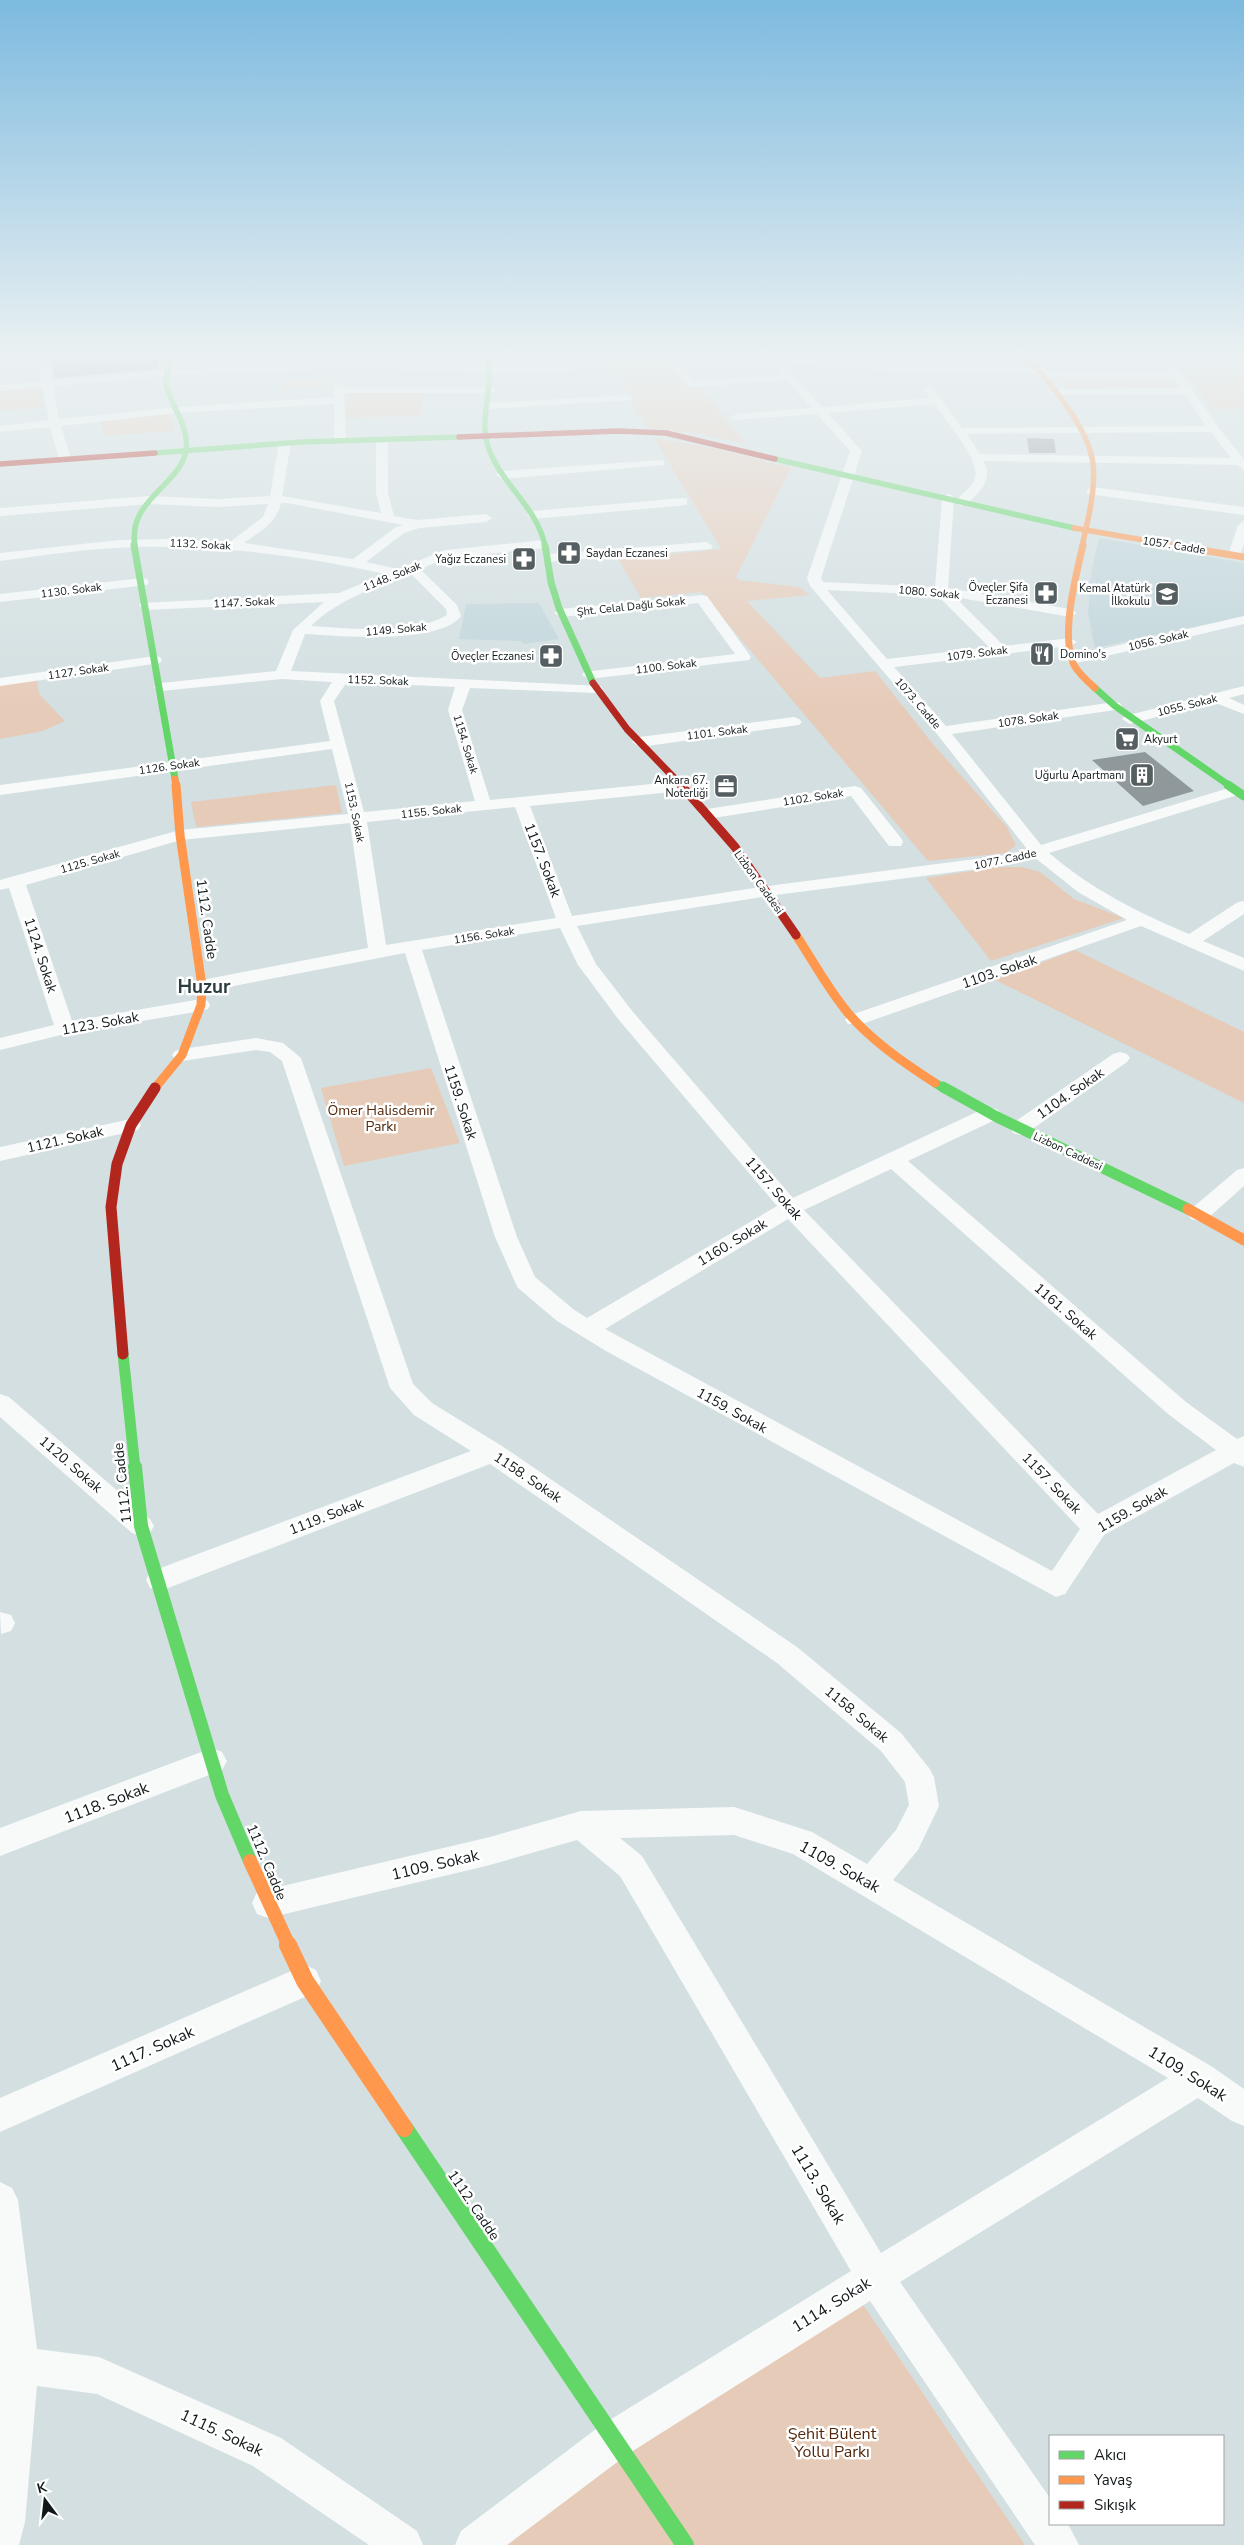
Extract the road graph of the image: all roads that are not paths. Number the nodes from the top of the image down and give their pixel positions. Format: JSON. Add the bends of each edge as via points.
{"nodes":[{"id":1,"x":172,"y":473,"type":"edge"},
{"id":2,"x":281,"y":473,"type":"edge"},
{"id":3,"x":382,"y":473,"type":"edge"},
{"id":4,"x":520,"y":473,"type":"edge"},
{"id":5,"x":841,"y":473,"type":"edge"},
{"id":6,"x":982,"y":473,"type":"edge"},
{"id":7,"x":1092,"y":473,"type":"edge"},
{"id":8,"x":502,"y":474,"type":"joint"},
{"id":9,"x":846,"y":474,"type":"junction"},
{"id":10,"x":1092,"y":491,"type":"junction"},
{"id":11,"x":149,"y":500,"type":"junction"},
{"id":12,"x":277,"y":500,"type":"junction"},
{"id":13,"x":955,"y":500,"type":"junction"},
{"id":14,"x":683,"y":502,"type":"dead end"},
{"id":15,"x":1244,"y":511,"type":"edge"},
{"id":16,"x":0,"y":512,"type":"edge"},
{"id":17,"x":532,"y":515,"type":"junction"},
{"id":18,"x":388,"y":517,"type":"junction"},
{"id":19,"x":486,"y":518,"type":"dead end"},
{"id":20,"x":417,"y":524,"type":"junction"},
{"id":21,"x":1244,"y":525,"type":"edge"},
{"id":22,"x":1087,"y":530,"type":"junction"},
{"id":23,"x":134,"y":542,"type":"junction"},
{"id":24,"x":544,"y":544,"type":"junction"},
{"id":25,"x":233,"y":546,"type":"junction"},
{"id":26,"x":707,"y":546,"type":"dead end"},
{"id":27,"x":1239,"y":556,"type":"edge"},
{"id":28,"x":0,"y":557,"type":"edge"},
{"id":29,"x":548,"y":558,"type":"junction"},
{"id":30,"x":356,"y":563,"type":"junction"},
{"id":31,"x":412,"y":568,"type":"junction"},
{"id":32,"x":398,"y":573,"type":"junction"},
{"id":33,"x":142,"y":582,"type":"junction"},
{"id":34,"x":817,"y":586,"type":"junction"},
{"id":35,"x":941,"y":591,"type":"junction"},
{"id":36,"x":341,"y":597,"type":"junction"},
{"id":37,"x":0,"y":598,"type":"edge"},
{"id":38,"x":146,"y":606,"type":"junction"},
{"id":39,"x":561,"y":613,"type":"junction"},
{"id":40,"x":1070,"y":613,"type":"junction"},
{"id":41,"x":1244,"y":620,"type":"edge"},
{"id":42,"x":300,"y":630,"type":"junction"},
{"id":43,"x":1070,"y":642,"type":"junction"},
{"id":44,"x":1000,"y":650,"type":"junction"},
{"id":45,"x":744,"y":657,"type":"joint"},
{"id":46,"x":156,"y":660,"type":"junction"},
{"id":47,"x":1072,"y":660,"type":"junction"},
{"id":48,"x":884,"y":664,"type":"junction"},
{"id":49,"x":282,"y":675,"type":"junction"},
{"id":50,"x":589,"y":675,"type":"junction"},
{"id":51,"x":342,"y":678,"type":"junction"},
{"id":52,"x":0,"y":682,"type":"edge"},
{"id":53,"x":464,"y":683,"type":"junction"},
{"id":54,"x":161,"y":687,"type":"junction"},
{"id":55,"x":596,"y":690,"type":"junction"},
{"id":56,"x":1244,"y":690,"type":"edge"},
{"id":57,"x":1216,"y":698,"type":"junction"},
{"id":58,"x":1115,"y":706,"type":"junction"},
{"id":59,"x":1244,"y":710,"type":"edge"},
{"id":60,"x":1130,"y":719,"type":"junction"},
{"id":61,"x":794,"y":722,"type":"dead end"},
{"id":62,"x":942,"y":731,"type":"junction"},
{"id":63,"x":640,"y":742,"type":"junction"},
{"id":64,"x":338,"y":744,"type":"junction"},
{"id":65,"x":174,"y":765,"type":"junction"},
{"id":66,"x":682,"y":786,"type":"junction"},
{"id":67,"x":0,"y":790,"type":"edge"},
{"id":68,"x":1240,"y":793,"type":"edge"},
{"id":69,"x":521,"y":802,"type":"junction"},
{"id":70,"x":484,"y":805,"type":"junction"},
{"id":71,"x":707,"y":814,"type":"junction"},
{"id":72,"x":358,"y":819,"type":"junction"},
{"id":73,"x":180,"y":835,"type":"junction"},
{"id":74,"x":895,"y":842,"type":"dead end"},
{"id":75,"x":1038,"y":852,"type":"junction"},
{"id":76,"x":8,"y":884,"type":"edge"},
{"id":77,"x":768,"y":892,"type":"junction"},
{"id":78,"x":1244,"y":906,"type":"edge"},
{"id":79,"x":1143,"y":920,"type":"junction"},
{"id":80,"x":566,"y":922,"type":"junction"},
{"id":81,"x":1191,"y":941,"type":"junction"},
{"id":82,"x":412,"y":946,"type":"junction"},
{"id":83,"x":378,"y":952,"type":"junction"},
{"id":84,"x":1244,"y":965,"type":"edge"},
{"id":85,"x":201,"y":995,"type":"junction"},
{"id":86,"x":855,"y":1020,"type":"junction"},
{"id":87,"x":65,"y":1028,"type":"junction"},
{"id":88,"x":0,"y":1044,"type":"edge"},
{"id":89,"x":182,"y":1056,"type":"junction"},
{"id":90,"x":1120,"y":1058,"type":"dead end"},
{"id":91,"x":990,"y":1114,"type":"junction"},
{"id":92,"x":131,"y":1125,"type":"junction"},
{"id":93,"x":1020,"y":1128,"type":"junction"},
{"id":94,"x":0,"y":1154,"type":"edge"},
{"id":95,"x":893,"y":1158,"type":"junction"},
{"id":96,"x":1244,"y":1175,"type":"edge"},
{"id":97,"x":790,"y":1208,"type":"junction"},
{"id":98,"x":1199,"y":1214,"type":"junction"},
{"id":99,"x":1244,"y":1240,"type":"edge"},
{"id":100,"x":588,"y":1328,"type":"junction"},
{"id":101,"x":0,"y":1403,"type":"edge"},
{"id":102,"x":1241,"y":1452,"type":"edge"},
{"id":103,"x":493,"y":1453,"type":"junction"},
{"id":104,"x":141,"y":1526,"type":"junction"},
{"id":105,"x":1094,"y":1528,"type":"junction"},
{"id":106,"x":159,"y":1580,"type":"junction"},
{"id":107,"x":212,"y":1761,"type":"junction"},
{"id":108,"x":581,"y":1825,"type":"junction"},
{"id":109,"x":0,"y":1842,"type":"edge"},
{"id":110,"x":870,"y":1882,"type":"junction"},
{"id":111,"x":268,"y":1903,"type":"junction"},
{"id":112,"x":305,"y":1980,"type":"junction"},
{"id":113,"x":1199,"y":2078,"type":"junction"},
{"id":114,"x":1244,"y":2109,"type":"edge"},
{"id":115,"x":0,"y":2115,"type":"edge"},
{"id":116,"x":0,"y":2200,"type":"edge"},
{"id":117,"x":875,"y":2277,"type":"junction"},
{"id":118,"x":20,"y":2365,"type":"junction"},
{"id":119,"x":614,"y":2440,"type":"junction"},
{"id":120,"x":0,"y":2542,"type":"edge"},
{"id":121,"x":403,"y":2545,"type":"edge"},
{"id":122,"x":474,"y":2545,"type":"edge"},
{"id":123,"x":685,"y":2545,"type":"edge"},
{"id":124,"x":1059,"y":2545,"type":"edge"}],
"edges":[{"from":1,"to":11,"type":"street","name":"1112. Cadde"},
{"from":2,"to":12,"type":"street"},
{"from":3,"to":18,"type":"street","via":[[382,493]]},
{"from":4,"to":8,"type":"street"},
{"from":5,"to":9,"type":"street","name":"1057. Cadde"},
{"from":6,"to":13,"type":"street","via":[[980,482]]},
{"from":7,"to":10,"type":"street"},
{"from":8,"to":17,"type":"street","name":"Lizbon Caddesi"},
{"from":9,"to":13,"type":"street","name":"1057. Cadde"},
{"from":9,"to":34,"type":"street","via":[[814,578]]},
{"from":10,"to":15,"type":"street"},
{"from":10,"to":22,"type":"street"},
{"from":11,"to":12,"type":"street","via":[[218,503]]},
{"from":11,"to":16,"type":"street"},
{"from":11,"to":23,"type":"street","name":"1112. Cadde","via":[[136,518]]},
{"from":12,"to":18,"type":"street","via":[[297,500]]},
{"from":12,"to":25,"type":"street","via":[[267,520]]},
{"from":13,"to":22,"type":"street","name":"1057. Cadde"},
{"from":13,"to":35,"type":"street"},
{"from":14,"to":17,"type":"street"},
{"from":17,"to":24,"type":"street","name":"Lizbon Caddesi","via":[[540,526]]},
{"from":18,"to":20,"type":"street"},
{"from":19,"to":20,"type":"street"},
{"from":20,"to":30,"type":"street","via":[[400,530]]},
{"from":21,"to":27,"type":"street"},
{"from":22,"to":27,"type":"street","name":"1057. Cadde"},
{"from":22,"to":40,"type":"street"},
{"from":23,"to":25,"type":"street","name":"1132. Sokak"},
{"from":23,"to":28,"type":"street","name":"1132. Sokak"},
{"from":23,"to":33,"type":"street","name":"1112. Cadde"},
{"from":24,"to":29,"type":"street","name":"Lizbon Caddesi"},
{"from":24,"to":31,"type":"street","name":"1148. Sokak","via":[[445,554]]},
{"from":25,"to":30,"type":"street","name":"1132. Sokak","via":[[289,551]]},
{"from":26,"to":29,"type":"street"},
{"from":29,"to":39,"type":"street","name":"Lizbon Caddesi"},
{"from":30,"to":32,"type":"street","name":"1132. Sokak"},
{"from":31,"to":32,"type":"street","name":"1148. Sokak"},
{"from":31,"to":42,"type":"street","name":"1149. Sokak","via":[[452,608],[454,616],[448,622],[387,632]]},
{"from":32,"to":36,"type":"street","name":"1148. Sokak"},
{"from":33,"to":37,"type":"street","name":"1130. Sokak"},
{"from":33,"to":38,"type":"street","name":"1112. Cadde"},
{"from":34,"to":35,"type":"street","name":"1080. Sokak"},
{"from":34,"to":48,"type":"street","name":"1073. Cadde"},
{"from":35,"to":40,"type":"street","name":"1080. Sokak"},
{"from":35,"to":44,"type":"street"},
{"from":36,"to":38,"type":"street","name":"1147. Sokak"},
{"from":36,"to":42,"type":"street","name":"1148. Sokak","via":[[321,609]]},
{"from":38,"to":46,"type":"street","name":"1112. Cadde"},
{"from":39,"to":45,"type":"street","name":"Şht. Celal Dağlı Sokak","via":[[702,599]]},
{"from":39,"to":50,"type":"street","name":"Lizbon Caddesi"},
{"from":40,"to":43,"type":"street"},
{"from":41,"to":47,"type":"street","name":"1056. Sokak"},
{"from":42,"to":49,"type":"street","name":"1148. Sokak"},
{"from":43,"to":44,"type":"street","name":"1079. Sokak"},
{"from":43,"to":47,"type":"street"},
{"from":44,"to":48,"type":"street","name":"1079. Sokak"},
{"from":45,"to":50,"type":"street","name":"1100. Sokak"},
{"from":46,"to":52,"type":"street","name":"1127. Sokak"},
{"from":46,"to":54,"type":"street","name":"1112. Cadde"},
{"from":47,"to":58,"type":"street","via":[[1083,677]]},
{"from":48,"to":62,"type":"street","name":"1073. Cadde"},
{"from":49,"to":51,"type":"street","name":"1152. Sokak"},
{"from":49,"to":54,"type":"street","name":"1152. Sokak"},
{"from":50,"to":55,"type":"street","name":"Lizbon Caddesi"},
{"from":51,"to":53,"type":"street","name":"1152. Sokak"},
{"from":51,"to":64,"type":"street","name":"1153. Sokak","via":[[327,701]]},
{"from":53,"to":55,"type":"street","name":"1152. Sokak"},
{"from":53,"to":70,"type":"street","name":"1154. Sokak","via":[[455,710]]},
{"from":54,"to":65,"type":"street","name":"1112. Cadde"},
{"from":55,"to":63,"type":"street","name":"Lizbon Caddesi"},
{"from":56,"to":57,"type":"street","name":"1055. Sokak"},
{"from":57,"to":59,"type":"street"},
{"from":57,"to":60,"type":"street","name":"1055. Sokak"},
{"from":58,"to":60,"type":"street"},
{"from":58,"to":62,"type":"street","name":"1078. Sokak"},
{"from":60,"to":68,"type":"street"},
{"from":61,"to":63,"type":"street","name":"1101. Sokak"},
{"from":62,"to":75,"type":"street","name":"1073. Cadde"},
{"from":63,"to":66,"type":"street","name":"Lizbon Caddesi"},
{"from":64,"to":65,"type":"street","name":"1126. Sokak"},
{"from":64,"to":72,"type":"street","name":"1153. Sokak"},
{"from":65,"to":67,"type":"street","name":"1126. Sokak"},
{"from":65,"to":73,"type":"street","name":"1112. Cadde"},
{"from":66,"to":69,"type":"street","name":"1155. Sokak"},
{"from":66,"to":71,"type":"street","name":"Lizbon Caddesi"},
{"from":68,"to":75,"type":"street","name":"1077. Cadde"},
{"from":69,"to":70,"type":"street","name":"1155. Sokak"},
{"from":69,"to":80,"type":"street","name":"1157. Sokak"},
{"from":70,"to":72,"type":"street","name":"1155. Sokak"},
{"from":71,"to":74,"type":"street","name":"1102. Sokak","via":[[854,791]]},
{"from":71,"to":77,"type":"street","name":"Lizbon Caddesi"},
{"from":72,"to":73,"type":"street","name":"1155. Sokak"},
{"from":72,"to":83,"type":"street","name":"1153. Sokak"},
{"from":73,"to":76,"type":"street","name":"1125. Sokak"},
{"from":73,"to":85,"type":"street","name":"1112. Cadde"},
{"from":75,"to":77,"type":"street","name":"1077. Cadde","via":[[970,866]]},
{"from":75,"to":79,"type":"street","name":"1073. Cadde","via":[[1078,886]]},
{"from":76,"to":87,"type":"street","name":"1124. Sokak"},
{"from":77,"to":80,"type":"street","name":"1156. Sokak"},
{"from":77,"to":86,"type":"street","name":"Lizbon Caddesi"},
{"from":78,"to":81,"type":"street"},
{"from":79,"to":81,"type":"street","name":"1073. Cadde"},
{"from":79,"to":86,"type":"street","name":"1103. Sokak"},
{"from":80,"to":82,"type":"street","name":"1156. Sokak"},
{"from":80,"to":97,"type":"street","name":"1157. Sokak","via":[[587,965],[626,1016]]},
{"from":81,"to":84,"type":"street","name":"1073. Cadde"},
{"from":82,"to":83,"type":"street","name":"1156. Sokak"},
{"from":82,"to":100,"type":"street","name":"1159. Sokak","via":[[500,1220],[526,1282],[565,1315]]},
{"from":83,"to":85,"type":"street","name":"1156. Sokak"},
{"from":85,"to":87,"type":"street","name":"1123. Sokak"},
{"from":85,"to":89,"type":"street","name":"1112. Cadde"},
{"from":86,"to":91,"type":"street","name":"Lizbon Caddesi","via":[[894,1054],[938,1085]]},
{"from":87,"to":88,"type":"street","name":"1123. Sokak"},
{"from":89,"to":92,"type":"street","name":"1112. Cadde","via":[[150,1094]]},
{"from":89,"to":103,"type":"street","name":"1158. Sokak","via":[[256,1044],[276,1047],[290,1058],[402,1388],[423,1409]]},
{"from":90,"to":93,"type":"street","name":"1104. Sokak"},
{"from":91,"to":93,"type":"street","name":"Lizbon Caddesi"},
{"from":91,"to":95,"type":"street","name":"1160. Sokak"},
{"from":92,"to":94,"type":"street","name":"1121. Sokak"},
{"from":92,"to":104,"type":"street","name":"1112. Cadde","via":[[117,1164],[111,1207]]},
{"from":93,"to":98,"type":"street","name":"Lizbon Caddesi"},
{"from":95,"to":97,"type":"street","name":"1160. Sokak"},
{"from":95,"to":102,"type":"street","name":"1161. Sokak","via":[[1177,1408]]},
{"from":96,"to":98,"type":"street"},
{"from":97,"to":100,"type":"street","name":"1160. Sokak"},
{"from":97,"to":105,"type":"street","name":"1157. Sokak"},
{"from":98,"to":99,"type":"street","name":"Lizbon Caddesi"},
{"from":100,"to":105,"type":"street","name":"1159. Sokak","via":[[1056,1586]]},
{"from":101,"to":104,"type":"street","name":"1120. Sokak"},
{"from":102,"to":105,"type":"street","name":"1159. Sokak"},
{"from":103,"to":106,"type":"street","name":"1119. Sokak"},
{"from":103,"to":110,"type":"street","name":"1158. Sokak","via":[[787,1655],[891,1742],[919,1777],[924,1806],[907,1840]]},
{"from":104,"to":106,"type":"street","name":"1112. Cadde"},
{"from":106,"to":107,"type":"street","name":"1112. Cadde"},
{"from":107,"to":109,"type":"street","name":"1118. Sokak"},
{"from":107,"to":111,"type":"street","name":"1112. Cadde","via":[[222,1795]]},
{"from":108,"to":110,"type":"street","name":"1109. Sokak","via":[[734,1821],[801,1842]]},
{"from":108,"to":111,"type":"street","name":"1109. Sokak","via":[[490,1851]]},
{"from":108,"to":117,"type":"street","name":"1113. Sokak","via":[[631,1866]]},
{"from":110,"to":113,"type":"street","name":"1109. Sokak"},
{"from":111,"to":112,"type":"street","name":"1112. Cadde"},
{"from":112,"to":115,"type":"street","name":"1117. Sokak"},
{"from":112,"to":119,"type":"street","name":"1112. Cadde"},
{"from":113,"to":114,"type":"street","name":"1109. Sokak"},
{"from":113,"to":117,"type":"street","name":"1114. Sokak"},
{"from":116,"to":118,"type":"street"},
{"from":117,"to":119,"type":"street","name":"1114. Sokak"},
{"from":117,"to":124,"type":"street","name":"1113. Sokak"},
{"from":118,"to":120,"type":"street","via":[[6,2522]]},
{"from":118,"to":121,"type":"street","name":"1115. Sokak","via":[[99,2376],[267,2452]]},
{"from":119,"to":122,"type":"street","name":"1114. Sokak"},
{"from":119,"to":123,"type":"street","name":"1112. Cadde"}]}
